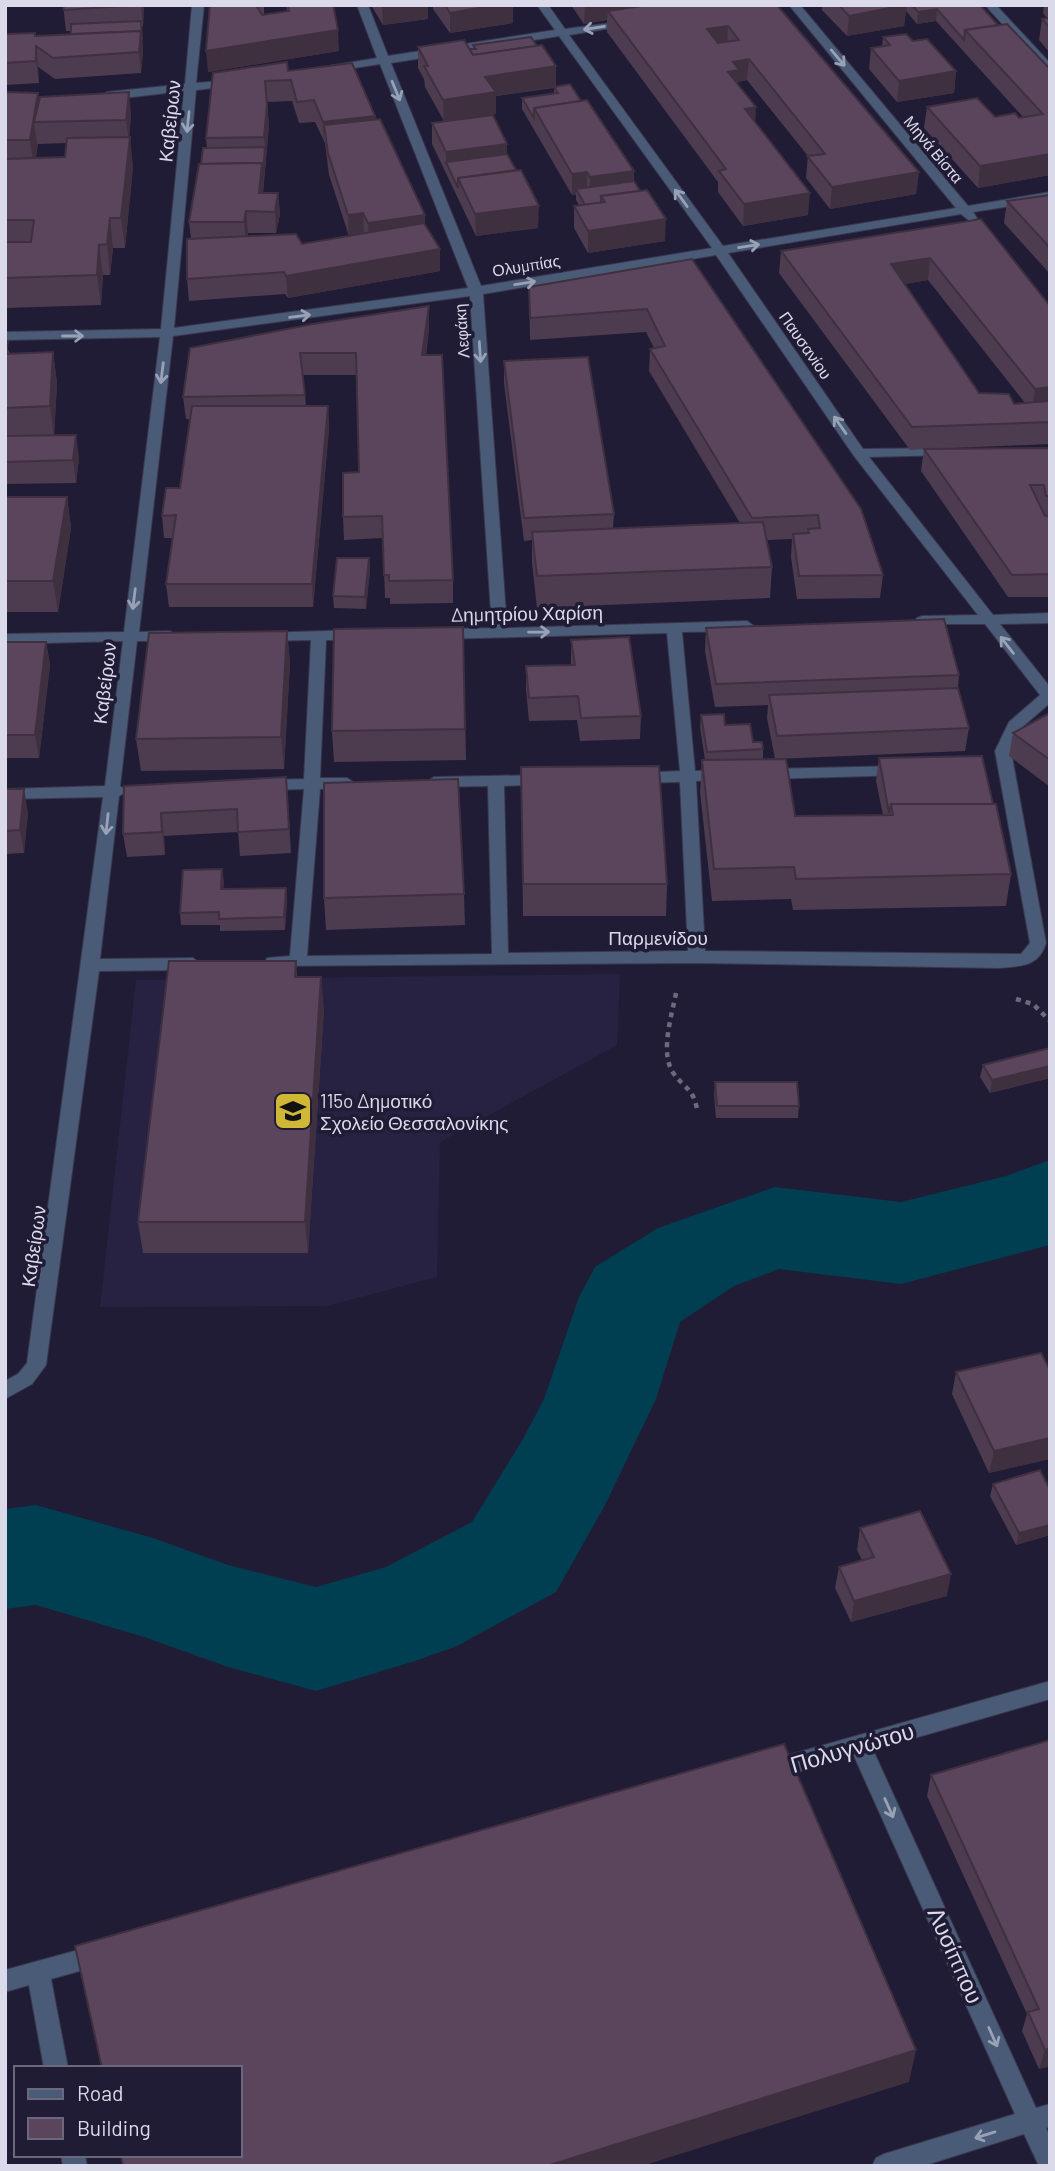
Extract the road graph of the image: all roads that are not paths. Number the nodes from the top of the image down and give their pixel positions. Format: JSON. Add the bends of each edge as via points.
{"nodes":[{"id":1,"x":198,"y":5,"type":"edge"},
{"id":2,"x":362,"y":5,"type":"edge"},
{"id":3,"x":542,"y":5,"type":"edge"},
{"id":4,"x":794,"y":5,"type":"edge"},
{"id":5,"x":990,"y":5,"type":"edge"},
{"id":6,"x":641,"y":20,"type":"edge"},
{"id":7,"x":561,"y":33,"type":"junction"},
{"id":8,"x":384,"y":61,"type":"junction"},
{"id":9,"x":1050,"y":70,"type":"edge"},
{"id":10,"x":318,"y":71,"type":"edge"},
{"id":11,"x":251,"y":80,"type":"edge"},
{"id":12,"x":192,"y":88,"type":"junction"},
{"id":13,"x":96,"y":97,"type":"edge"},
{"id":14,"x":1050,"y":195,"type":"edge"},
{"id":15,"x":965,"y":211,"type":"junction"},
{"id":16,"x":982,"y":231,"type":"edge"},
{"id":17,"x":720,"y":251,"type":"junction"},
{"id":18,"x":476,"y":291,"type":"junction"},
{"id":19,"x":167,"y":334,"type":"junction"},
{"id":20,"x":5,"y":336,"type":"edge"},
{"id":21,"x":955,"y":451,"type":"edge"},
{"id":22,"x":859,"y":453,"type":"junction"},
{"id":23,"x":1050,"y":618,"type":"edge"},
{"id":24,"x":987,"y":620,"type":"junction"},
{"id":25,"x":905,"y":622,"type":"edge"},
{"id":26,"x":769,"y":626,"type":"edge"},
{"id":27,"x":674,"y":628,"type":"junction"},
{"id":28,"x":500,"y":633,"type":"junction"},
{"id":29,"x":416,"y":634,"type":"edge"},
{"id":30,"x":374,"y":635,"type":"edge"},
{"id":31,"x":185,"y":636,"type":"edge"},
{"id":32,"x":252,"y":636,"type":"edge"},
{"id":33,"x":319,"y":636,"type":"junction"},
{"id":34,"x":129,"y":637,"type":"junction"},
{"id":35,"x":5,"y":639,"type":"edge"},
{"id":36,"x":1049,"y":697,"type":"edge"},
{"id":37,"x":922,"y":770,"type":"edge"},
{"id":38,"x":688,"y":776,"type":"junction"},
{"id":39,"x":619,"y":778,"type":"edge"},
{"id":40,"x":565,"y":779,"type":"edge"},
{"id":41,"x":496,"y":781,"type":"junction"},
{"id":42,"x":417,"y":782,"type":"edge"},
{"id":43,"x":365,"y":783,"type":"edge"},
{"id":44,"x":313,"y":784,"type":"junction"},
{"id":45,"x":245,"y":786,"type":"edge"},
{"id":46,"x":138,"y":790,"type":"edge"},
{"id":47,"x":111,"y":791,"type":"junction"},
{"id":48,"x":5,"y":794,"type":"edge"},
{"id":49,"x":499,"y":958,"type":"junction"},
{"id":50,"x":690,"y":958,"type":"junction"},
{"id":51,"x":298,"y":962,"type":"junction"},
{"id":52,"x":215,"y":963,"type":"edge"},
{"id":53,"x":257,"y":963,"type":"edge"},
{"id":54,"x":91,"y":965,"type":"junction"},
{"id":55,"x":5,"y":1391,"type":"edge"},
{"id":56,"x":1050,"y":1690,"type":"edge"},
{"id":57,"x":860,"y":1746,"type":"junction"},
{"id":58,"x":752,"y":1775,"type":"edge"},
{"id":59,"x":119,"y":1950,"type":"edge"},
{"id":60,"x":38,"y":1972,"type":"junction"},
{"id":61,"x":5,"y":1981,"type":"edge"},
{"id":62,"x":56,"y":2066,"type":"edge"},
{"id":63,"x":1040,"y":2118,"type":"edge"},
{"id":64,"x":1050,"y":2164,"type":"edge"},
{"id":65,"x":884,"y":2166,"type":"edge"}],
"edges":[{"from":1,"to":12,"type":"street","name":"Καβείρων"},
{"from":2,"to":8,"type":"street","name":"Λεφάκη"},
{"from":3,"to":7,"type":"street","name":"Παυσανίου"},
{"from":4,"to":15,"type":"street","name":"Μηνά Βίστα","one_way":true},
{"from":5,"to":9,"type":"street"},
{"from":6,"to":7,"type":"street","one_way":true},
{"from":7,"to":8,"type":"street"},
{"from":17,"to":7,"type":"street","name":"Παυσανίου","one_way":true},
{"from":8,"to":10,"type":"street"},
{"from":8,"to":18,"type":"street","name":"Λεφάκη","one_way":true},
{"from":11,"to":12,"type":"street"},
{"from":12,"to":13,"type":"street"},
{"from":12,"to":19,"type":"street","name":"Καβείρων","one_way":true},
{"from":14,"to":15,"type":"street","name":"Ολυμπίας"},
{"from":15,"to":16,"type":"street","name":"Μηνά Βίστα"},
{"from":17,"to":15,"type":"street","name":"Ολυμπίας","one_way":true},
{"from":18,"to":17,"type":"street","name":"Ολυμπίας","one_way":true},
{"from":22,"to":17,"type":"street","name":"Παυσανίου","one_way":true},
{"from":19,"to":18,"type":"street","name":"Ολυμπίας","one_way":true},
{"from":18,"to":28,"type":"street","name":"Λεφάκη","one_way":true},
{"from":20,"to":19,"type":"street","name":"Ολυμπίας","one_way":true},
{"from":19,"to":34,"type":"street","name":"Καβείρων","one_way":true},
{"from":21,"to":22,"type":"street"},
{"from":22,"to":24,"type":"street","name":"Παυσανίου"},
{"from":23,"to":24,"type":"street"},
{"from":24,"to":25,"type":"street"},
{"from":36,"to":24,"type":"street","name":"Παυσανίου","one_way":true},
{"from":26,"to":27,"type":"street","name":"Δημητρίου Χαρίση"},
{"from":28,"to":27,"type":"street","name":"Δημητρίου Χαρίση","one_way":true},
{"from":27,"to":38,"type":"street"},
{"from":28,"to":29,"type":"street","name":"Δημητρίου Χαρίση"},
{"from":30,"to":33,"type":"street"},
{"from":31,"to":34,"type":"street"},
{"from":32,"to":33,"type":"street"},
{"from":33,"to":44,"type":"street"},
{"from":34,"to":35,"type":"street"},
{"from":34,"to":47,"type":"street","name":"Καβείρων"},
{"from":36,"to":50,"type":"street","name":"Παρμενίδου","via":[[1010,729],[998,768],[1037,938],[1031,956],[999,962]]},
{"from":37,"to":38,"type":"street"},
{"from":38,"to":39,"type":"street"},
{"from":38,"to":50,"type":"street"},
{"from":40,"to":41,"type":"street"},
{"from":41,"to":42,"type":"street"},
{"from":41,"to":49,"type":"street"},
{"from":43,"to":44,"type":"street"},
{"from":44,"to":45,"type":"street"},
{"from":44,"to":51,"type":"street"},
{"from":46,"to":47,"type":"street"},
{"from":47,"to":48,"type":"street"},
{"from":47,"to":54,"type":"street","name":"Καβείρων","one_way":true},
{"from":49,"to":50,"type":"street","name":"Παρμενίδου"},
{"from":49,"to":51,"type":"street","name":"Παρμενίδου"},
{"from":51,"to":53,"type":"street","name":"Παρμενίδου"},
{"from":52,"to":54,"type":"street"},
{"from":54,"to":55,"type":"street","name":"Καβείρων","via":[[36,1365],[25,1379]]},
{"from":56,"to":57,"type":"street","name":"Πολυγνώτου"},
{"from":57,"to":58,"type":"street","name":"Πολυγνώτου"},
{"from":57,"to":63,"type":"street","name":"Λυσίππου","one_way":true},
{"from":59,"to":60,"type":"street"},
{"from":60,"to":61,"type":"street"},
{"from":60,"to":62,"type":"street"},
{"from":63,"to":64,"type":"street","name":"Λυσίππου"},
{"from":63,"to":65,"type":"street","one_way":true}]}
